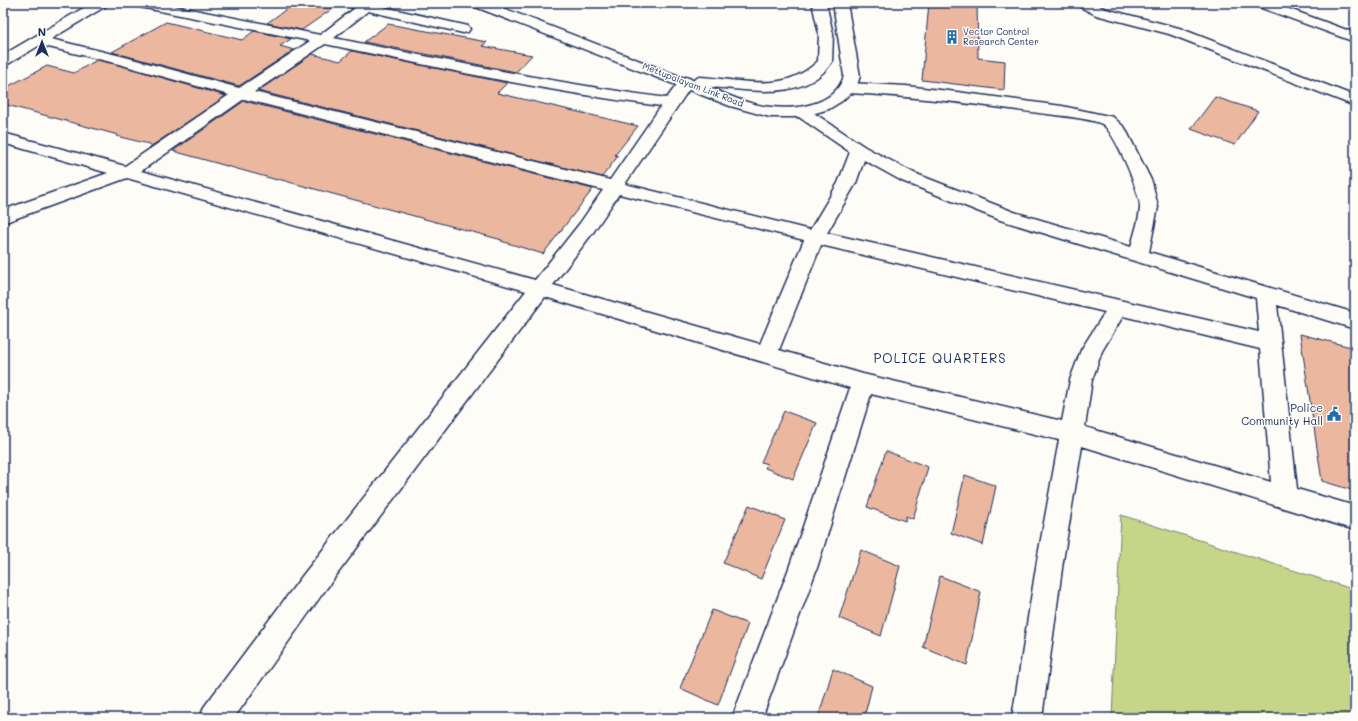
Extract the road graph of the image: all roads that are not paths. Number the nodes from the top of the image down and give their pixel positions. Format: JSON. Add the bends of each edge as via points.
{"nodes":[{"id":1,"x":101,"y":3,"type":"edge"},
{"id":2,"x":140,"y":3,"type":"edge"},
{"id":3,"x":352,"y":3,"type":"edge"},
{"id":4,"x":478,"y":3,"type":"edge"},
{"id":5,"x":819,"y":3,"type":"edge"},
{"id":6,"x":840,"y":3,"type":"edge"},
{"id":7,"x":1083,"y":3,"type":"edge"},
{"id":8,"x":1261,"y":3,"type":"edge"},
{"id":9,"x":368,"y":5,"type":"edge"},
{"id":10,"x":462,"y":29,"type":"dead end"},
{"id":11,"x":1355,"y":38,"type":"edge"},
{"id":12,"x":38,"y":40,"type":"junction"},
{"id":13,"x":322,"y":40,"type":"junction"},
{"id":14,"x":3,"y":61,"type":"edge"},
{"id":15,"x":686,"y":82,"type":"junction"},
{"id":16,"x":848,"y":88,"type":"junction"},
{"id":17,"x":242,"y":94,"type":"junction"},
{"id":18,"x":1355,"y":101,"type":"edge"},
{"id":19,"x":671,"y":102,"type":"junction"},
{"id":20,"x":802,"y":112,"type":"junction"},
{"id":21,"x":3,"y":138,"type":"edge"},
{"id":22,"x":859,"y":151,"type":"junction"},
{"id":23,"x":128,"y":172,"type":"junction"},
{"id":24,"x":613,"y":186,"type":"junction"},
{"id":25,"x":3,"y":217,"type":"edge"},
{"id":26,"x":815,"y":237,"type":"junction"},
{"id":27,"x":1139,"y":256,"type":"junction"},
{"id":28,"x":539,"y":288,"type":"junction"},
{"id":29,"x":1266,"y":295,"type":"junction"},
{"id":30,"x":1118,"y":308,"type":"junction"},
{"id":31,"x":1355,"y":320,"type":"edge"},
{"id":32,"x":1270,"y":343,"type":"junction"},
{"id":33,"x":766,"y":355,"type":"junction"},
{"id":34,"x":862,"y":383,"type":"junction"},
{"id":35,"x":1071,"y":434,"type":"junction"},
{"id":36,"x":1285,"y":497,"type":"junction"},
{"id":37,"x":1355,"y":518,"type":"edge"},
{"id":38,"x":215,"y":718,"type":"edge"},
{"id":39,"x":747,"y":718,"type":"edge"},
{"id":40,"x":1027,"y":718,"type":"edge"}],
"edges":[{"from":1,"to":12,"type":"street"},
{"from":2,"to":13,"type":"street"},
{"from":3,"to":9,"type":"street"},
{"from":4,"to":15,"type":"street","name":"Mettupalayam Link Road"},
{"from":5,"to":15,"type":"street","via":[[826,34],[825,62],[811,75],[774,87]]},
{"from":6,"to":16,"type":"street","via":[[852,76]]},
{"from":7,"to":18,"type":"street","via":[[1101,12],[1181,34]]},
{"from":8,"to":11,"type":"street"},
{"from":9,"to":10,"type":"street"},
{"from":9,"to":13,"type":"street"},
{"from":12,"to":14,"type":"street"},
{"from":12,"to":17,"type":"street"},
{"from":13,"to":17,"type":"street"},
{"from":13,"to":19,"type":"street","via":[[460,68],[625,97]]},
{"from":15,"to":19,"type":"street"},
{"from":15,"to":20,"type":"street","name":"Mettupalayam Link Road","via":[[736,103],[770,112]]},
{"from":16,"to":20,"type":"street","name":"Mettupalayam Link Road","via":[[823,106]]},
{"from":16,"to":27,"type":"street","via":[[906,91],[973,99],[1107,120],[1117,128],[1143,182],[1149,207]]},
{"from":17,"to":23,"type":"street"},
{"from":17,"to":24,"type":"street"},
{"from":19,"to":24,"type":"street"},
{"from":20,"to":22,"type":"street"},
{"from":21,"to":23,"type":"street"},
{"from":22,"to":26,"type":"street","via":[[847,183]]},
{"from":22,"to":27,"type":"street","via":[[908,177],[955,197],[1007,216]]},
{"from":23,"to":25,"type":"street"},
{"from":23,"to":28,"type":"street"},
{"from":24,"to":26,"type":"street"},
{"from":24,"to":28,"type":"street","via":[[587,227]]},
{"from":26,"to":30,"type":"street"},
{"from":26,"to":33,"type":"street"},
{"from":27,"to":29,"type":"street"},
{"from":28,"to":33,"type":"street"},
{"from":28,"to":38,"type":"street","via":[[313,584]]},
{"from":29,"to":31,"type":"street"},
{"from":29,"to":32,"type":"street"},
{"from":30,"to":32,"type":"street"},
{"from":30,"to":35,"type":"street","via":[[1092,350],[1081,380]]},
{"from":32,"to":36,"type":"street"},
{"from":33,"to":34,"type":"street"},
{"from":34,"to":35,"type":"street"},
{"from":34,"to":39,"type":"street","via":[[803,568]]},
{"from":35,"to":36,"type":"street"},
{"from":35,"to":40,"type":"street"},
{"from":36,"to":37,"type":"street"}]}
